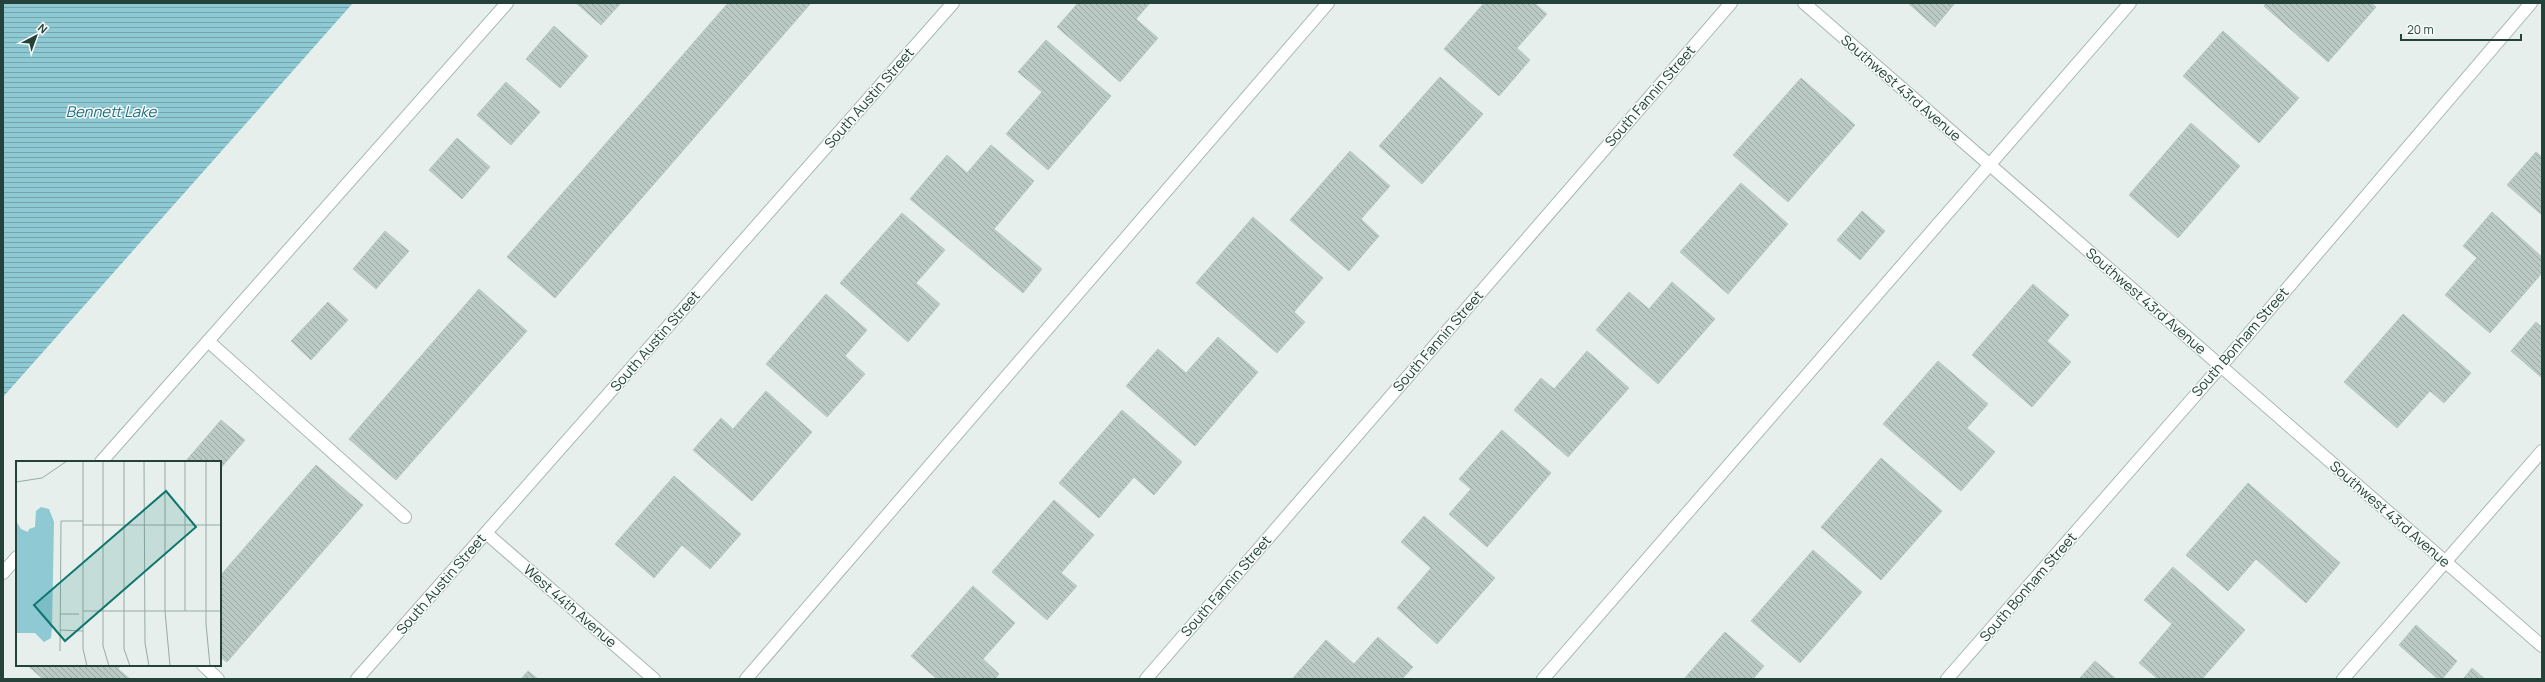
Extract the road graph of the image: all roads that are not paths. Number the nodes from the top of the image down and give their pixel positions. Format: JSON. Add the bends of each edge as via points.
{"nodes":[{"id":1,"x":507,"y":3,"type":"edge"},
{"id":2,"x":953,"y":3,"type":"edge"},
{"id":3,"x":1328,"y":3,"type":"edge"},
{"id":4,"x":1731,"y":3,"type":"edge"},
{"id":5,"x":1804,"y":3,"type":"edge"},
{"id":6,"x":2130,"y":3,"type":"edge"},
{"id":7,"x":2531,"y":3,"type":"edge"},
{"id":8,"x":1990,"y":166,"type":"junction"},
{"id":9,"x":208,"y":341,"type":"junction"},
{"id":10,"x":2220,"y":366,"type":"junction"},
{"id":11,"x":2542,"y":451,"type":"edge"},
{"id":12,"x":102,"y":461,"type":"edge"},
{"id":13,"x":405,"y":517,"type":"dead end"},
{"id":14,"x":486,"y":533,"type":"junction"},
{"id":15,"x":16,"y":558,"type":"edge"},
{"id":16,"x":2446,"y":563,"type":"junction"},
{"id":17,"x":3,"y":573,"type":"edge"},
{"id":18,"x":2542,"y":646,"type":"edge"},
{"id":19,"x":204,"y":666,"type":"edge"},
{"id":20,"x":218,"y":679,"type":"edge"},
{"id":21,"x":357,"y":679,"type":"edge"},
{"id":22,"x":654,"y":679,"type":"edge"},
{"id":23,"x":746,"y":679,"type":"edge"},
{"id":24,"x":1146,"y":679,"type":"edge"},
{"id":25,"x":1543,"y":679,"type":"edge"},
{"id":26,"x":1947,"y":679,"type":"edge"},
{"id":27,"x":2343,"y":679,"type":"edge"}],
"edges":[{"from":1,"to":9,"type":"street"},
{"from":2,"to":14,"type":"street","name":"South Austin Street"},
{"from":3,"to":23,"type":"street"},
{"from":4,"to":24,"type":"street","name":"South Fannin Street"},
{"from":5,"to":8,"type":"street","name":"Southwest 43rd Avenue"},
{"from":6,"to":8,"type":"street"},
{"from":7,"to":10,"type":"street","name":"South Bonham Street"},
{"from":8,"to":10,"type":"street","name":"Southwest 43rd Avenue"},
{"from":8,"to":25,"type":"street"},
{"from":9,"to":12,"type":"street"},
{"from":9,"to":13,"type":"street"},
{"from":10,"to":16,"type":"street","name":"Southwest 43rd Avenue"},
{"from":10,"to":26,"type":"street","name":"South Bonham Street"},
{"from":11,"to":16,"type":"street"},
{"from":14,"to":21,"type":"street","name":"South Austin Street"},
{"from":14,"to":22,"type":"street","name":"West 44th Avenue"},
{"from":15,"to":17,"type":"street"},
{"from":16,"to":18,"type":"street","name":"Southwest 43rd Avenue"},
{"from":16,"to":27,"type":"street"},
{"from":19,"to":20,"type":"street"}]}
